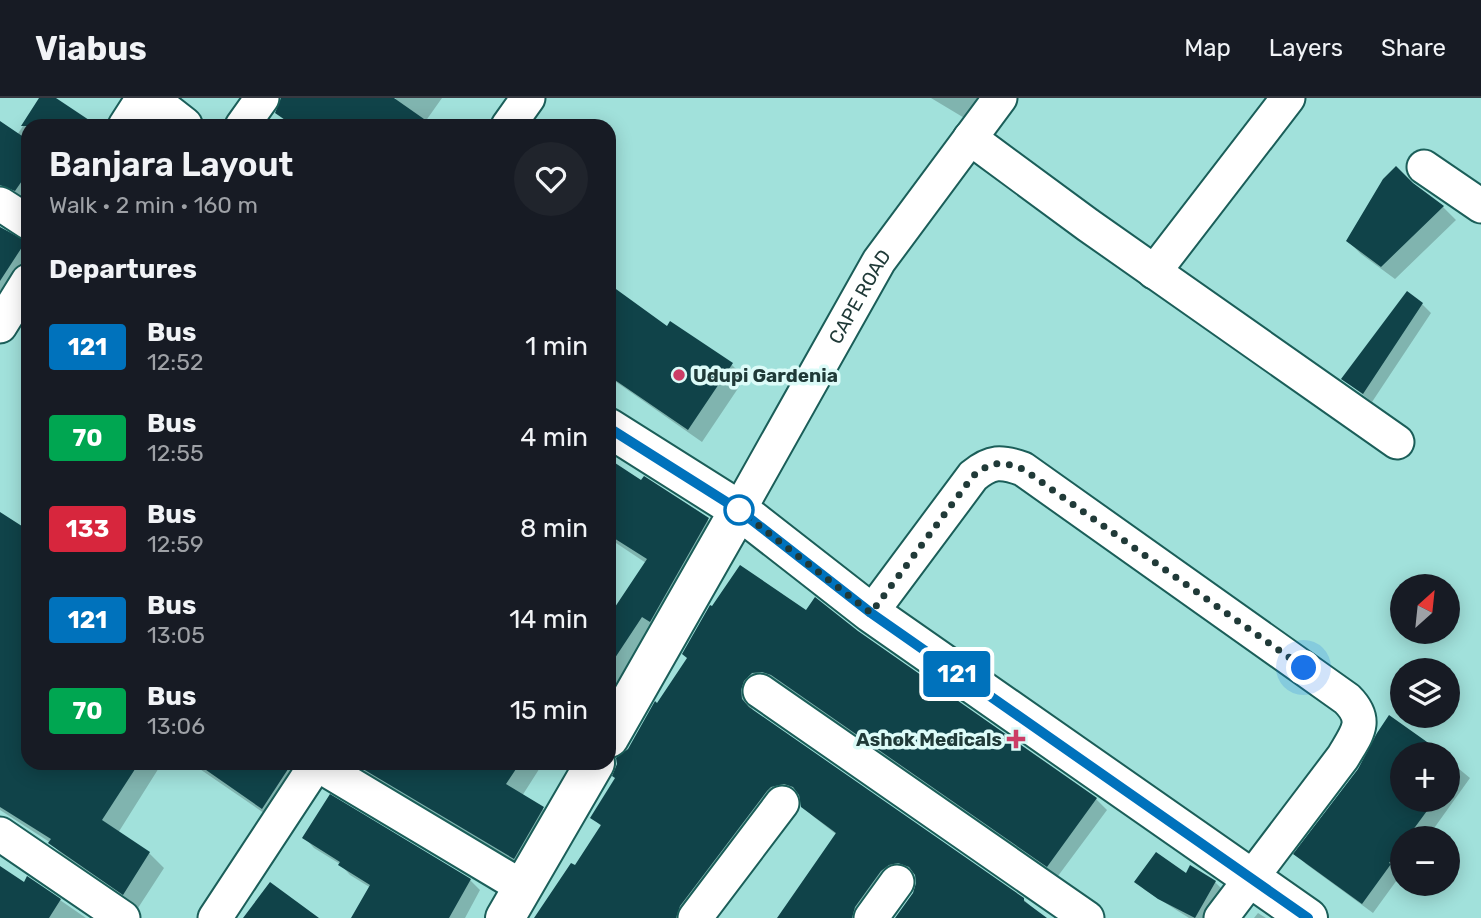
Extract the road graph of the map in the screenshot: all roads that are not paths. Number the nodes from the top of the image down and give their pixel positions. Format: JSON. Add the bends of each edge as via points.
{"nodes":[{"id":1,"x":145,"y":98,"type":"edge"},
{"id":2,"x":262,"y":98,"type":"edge"},
{"id":3,"x":528,"y":98,"type":"edge"},
{"id":4,"x":1000,"y":98,"type":"edge"},
{"id":5,"x":1288,"y":98,"type":"edge"},
{"id":6,"x":130,"y":119,"type":"edge"},
{"id":7,"x":174,"y":119,"type":"edge"},
{"id":8,"x":247,"y":119,"type":"edge"},
{"id":9,"x":513,"y":119,"type":"edge"},
{"id":10,"x":970,"y":138,"type":"junction"},
{"id":11,"x":1424,"y":167,"type":"dead end"},
{"id":12,"x":0,"y":204,"type":"edge"},
{"id":13,"x":1481,"y":206,"type":"edge"},
{"id":14,"x":21,"y":218,"type":"edge"},
{"id":15,"x":1154,"y":272,"type":"junction"},
{"id":16,"x":21,"y":292,"type":"edge"},
{"id":17,"x":0,"y":326,"type":"edge"},
{"id":18,"x":616,"y":432,"type":"edge"},
{"id":19,"x":1397,"y":442,"type":"dead end"},
{"id":20,"x":739,"y":510,"type":"junction"},
{"id":21,"x":871,"y":613,"type":"junction"},
{"id":22,"x":760,"y":691,"type":"dead end"},
{"id":23,"x":616,"y":726,"type":"edge"},
{"id":24,"x":311,"y":770,"type":"edge"},
{"id":25,"x":326,"y":770,"type":"edge"},
{"id":26,"x":591,"y":770,"type":"edge"},
{"id":27,"x":782,"y":803,"type":"dead end"},
{"id":28,"x":0,"y":834,"type":"edge"},
{"id":29,"x":1249,"y":879,"type":"junction"},
{"id":30,"x":897,"y":882,"type":"dead end"},
{"id":31,"x":514,"y":903,"type":"edge"},
{"id":32,"x":123,"y":918,"type":"edge"},
{"id":33,"x":215,"y":918,"type":"edge"},
{"id":34,"x":695,"y":918,"type":"edge"},
{"id":35,"x":871,"y":918,"type":"edge"},
{"id":36,"x":1087,"y":918,"type":"edge"},
{"id":37,"x":1221,"y":918,"type":"edge"},
{"id":38,"x":1308,"y":918,"type":"edge"}],
"edges":[{"from":1,"to":6,"type":"street"},
{"from":1,"to":7,"type":"street"},
{"from":2,"to":8,"type":"street"},
{"from":3,"to":9,"type":"street"},
{"from":4,"to":10,"type":"street","name":"CAPE ROAD"},
{"from":5,"to":15,"type":"street"},
{"from":10,"to":15,"type":"street"},
{"from":10,"to":20,"type":"street","name":"CAPE ROAD","via":[[879,261]]},
{"from":11,"to":13,"type":"street"},
{"from":12,"to":14,"type":"street"},
{"from":15,"to":19,"type":"street"},
{"from":16,"to":17,"type":"street"},
{"from":18,"to":20,"type":"street"},
{"from":20,"to":21,"type":"street"},
{"from":20,"to":23,"type":"street"},
{"from":21,"to":29,"type":"street"},
{"from":21,"to":29,"type":"street","via":[[973,476],[986,465],[998,463],[1023,469],[1357,709],[1361,722],[1343,757]]},
{"from":22,"to":36,"type":"street"},
{"from":24,"to":33,"type":"street"},
{"from":25,"to":31,"type":"street"},
{"from":26,"to":31,"type":"street"},
{"from":27,"to":34,"type":"street"},
{"from":28,"to":32,"type":"street"},
{"from":29,"to":37,"type":"street"},
{"from":29,"to":38,"type":"street"},
{"from":30,"to":35,"type":"street"}]}
